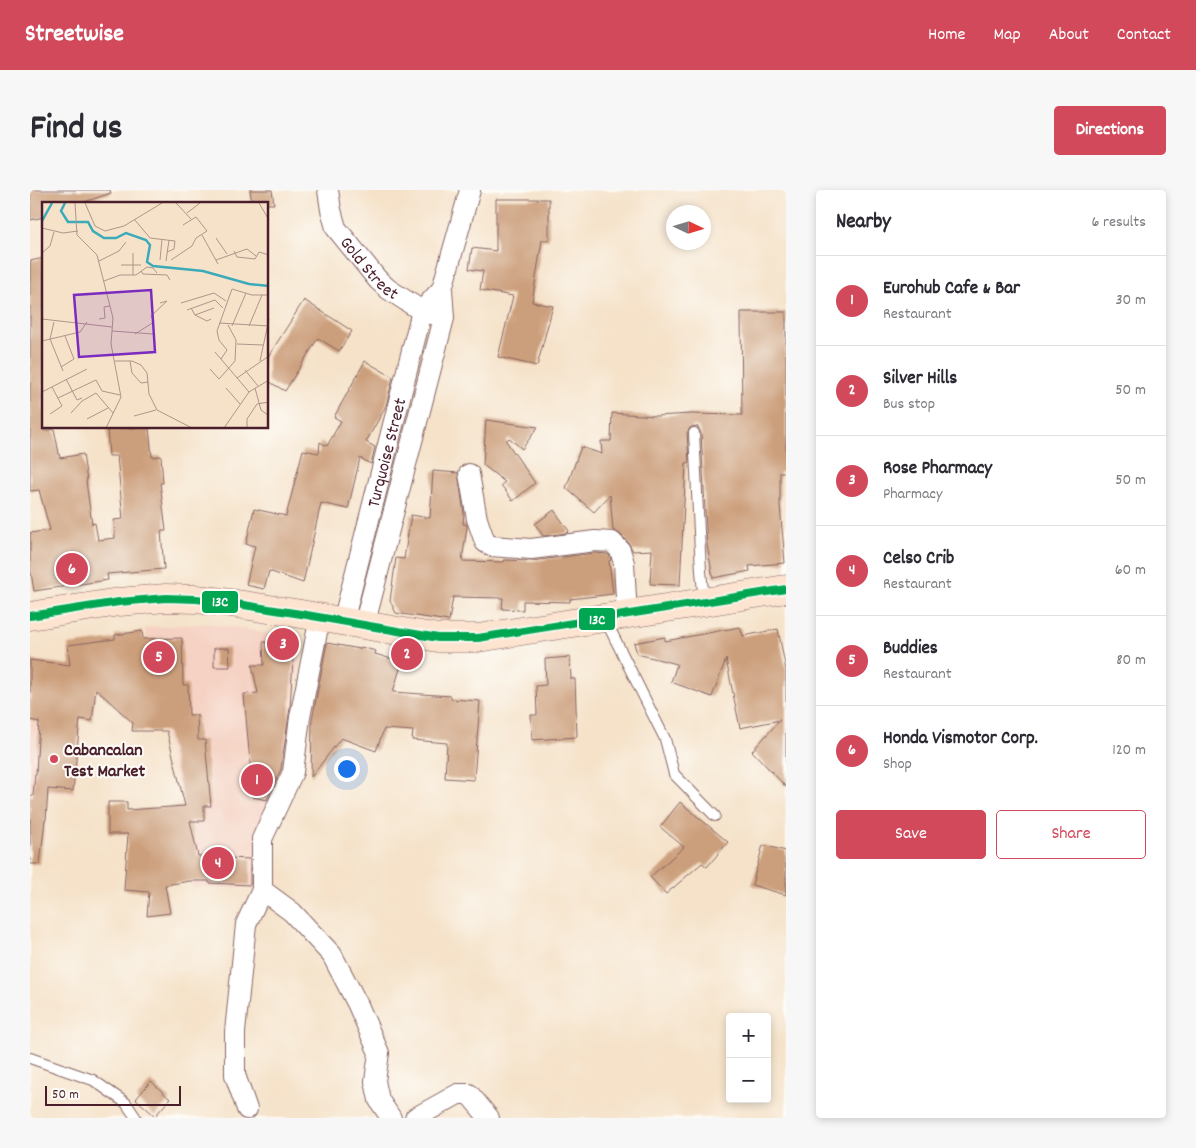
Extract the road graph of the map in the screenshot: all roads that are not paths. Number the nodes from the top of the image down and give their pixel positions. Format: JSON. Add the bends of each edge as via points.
{"nodes":[{"id":1,"x":328,"y":190,"type":"edge"},
{"id":2,"x":470,"y":190,"type":"edge"},
{"id":3,"x":442,"y":289,"type":"junction"},
{"id":4,"x":422,"y":311,"type":"junction"},
{"id":5,"x":444,"y":318,"type":"junction"},
{"id":6,"x":694,"y":433,"type":"dead end"},
{"id":7,"x":384,"y":461,"type":"junction"},
{"id":8,"x":406,"y":466,"type":"junction"},
{"id":9,"x":469,"y":474,"type":"dead end"},
{"id":10,"x":786,"y":588,"type":"edge"},
{"id":11,"x":704,"y":602,"type":"junction"},
{"id":12,"x":30,"y":616,"type":"edge"},
{"id":13,"x":615,"y":616,"type":"junction"},
{"id":14,"x":342,"y":622,"type":"junction"},
{"id":15,"x":714,"y":816,"type":"dead end"},
{"id":16,"x":262,"y":890,"type":"junction"},
{"id":17,"x":30,"y":1058,"type":"edge"},
{"id":18,"x":247,"y":1108,"type":"dead end"},
{"id":19,"x":136,"y":1118,"type":"edge"},
{"id":20,"x":391,"y":1118,"type":"edge"},
{"id":21,"x":415,"y":1118,"type":"edge"},
{"id":22,"x":489,"y":1118,"type":"edge"}],
"edges":[{"from":1,"to":4,"type":"street","name":"Gold Street","via":[[336,228],[378,280]]},
{"from":2,"to":3,"type":"street","name":"Turquoise Street"},
{"from":3,"to":4,"type":"street","name":"Turquoise Street"},
{"from":3,"to":5,"type":"street","name":"Turquoise Street"},
{"from":4,"to":5,"type":"street","name":"Gold Street"},
{"from":4,"to":7,"type":"street","name":"Turquoise Street"},
{"from":5,"to":8,"type":"street","name":"Turquoise Street"},
{"from":6,"to":11,"type":"lane"},
{"from":7,"to":8,"type":"street"},
{"from":7,"to":14,"type":"street","name":"Turquoise Street"},
{"from":8,"to":14,"type":"street","name":"Turquoise Street"},
{"from":9,"to":13,"type":"street","via":[[477,518],[486,542],[491,546],[531,549],[612,542],[620,550],[624,563]]},
{"from":10,"to":11,"type":"main road"},
{"from":11,"to":13,"type":"main road"},
{"from":12,"to":14,"type":"main road","via":[[166,598],[224,602]]},
{"from":13,"to":14,"type":"main road","via":[[478,638],[438,638]]},
{"from":13,"to":15,"type":"lane","via":[[665,739],[674,774]]},
{"from":14,"to":16,"type":"street","via":[[300,717],[293,772],[262,839]]},
{"from":16,"to":18,"type":"street","via":[[246,924],[235,1032],[235,1075]]},
{"from":16,"to":20,"type":"street","via":[[292,912],[332,955],[379,1053],[375,1081],[379,1100]]},
{"from":17,"to":19,"type":"lane","via":[[93,1080],[126,1103]]},
{"from":21,"to":22,"type":"street","via":[[458,1094],[469,1094]]}]}
